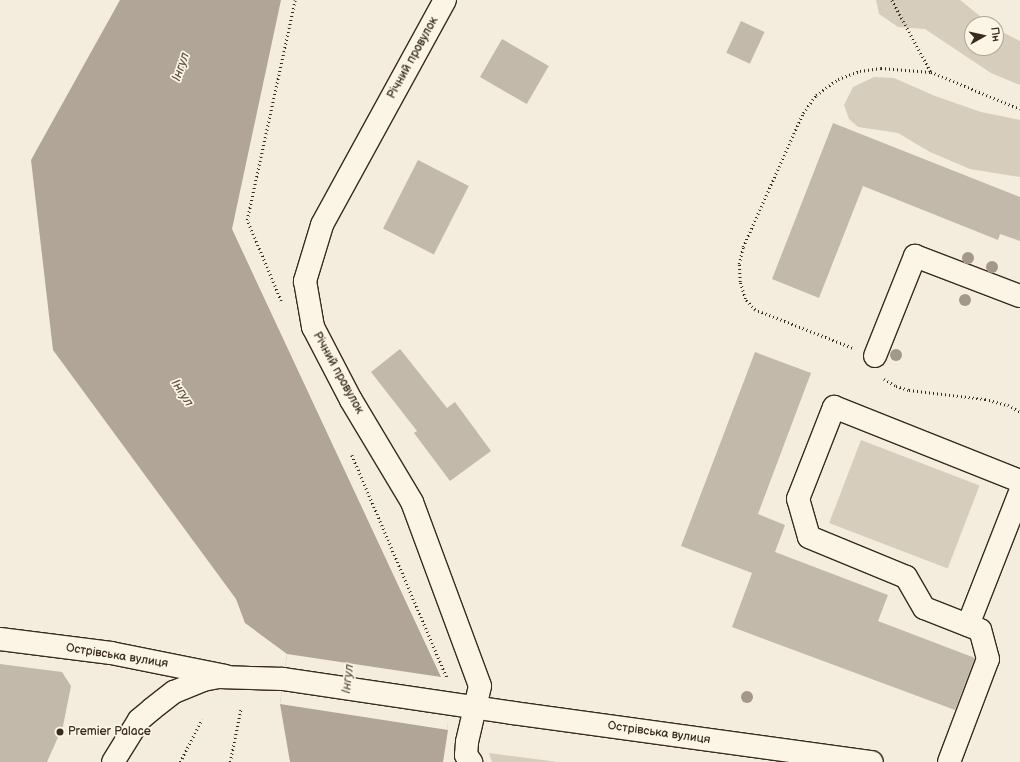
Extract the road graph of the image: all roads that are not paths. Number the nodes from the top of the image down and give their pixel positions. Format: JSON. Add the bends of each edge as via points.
{"nodes":[{"id":1,"x":445,"y":0,"type":"edge"},
{"id":2,"x":1020,"y":296,"type":"edge"},
{"id":3,"x":875,"y":356,"type":"road end"},
{"id":4,"x":1020,"y":481,"type":"edge"},
{"id":5,"x":1020,"y":492,"type":"edge"},
{"id":6,"x":968,"y":625,"type":"junction"},
{"id":7,"x":0,"y":639,"type":"edge"},
{"id":8,"x":233,"y":677,"type":"junction"},
{"id":9,"x":475,"y":707,"type":"junction"},
{"id":10,"x":468,"y":760,"type":"edge"},
{"id":11,"x":113,"y":762,"type":"edge"},
{"id":12,"x":872,"y":762,"type":"edge"},
{"id":13,"x":949,"y":762,"type":"edge"}],
"edges":[{"from":1,"to":9,"type":"street","name":"Річний провулок","via":[[322,225],[305,281],[312,327],[351,400],[412,502],[480,686]]},
{"from":2,"to":3,"type":"street","via":[[915,256]]},
{"from":4,"to":6,"type":"street","via":[[834,407],[798,498],[809,537],[906,577],[924,608]]},
{"from":5,"to":6,"type":"street"},
{"from":6,"to":13,"type":"street","via":[[980,630],[988,659]]},
{"from":7,"to":8,"type":"street","name":"Острівська вулиця","via":[[111,653]]},
{"from":8,"to":9,"type":"street","name":"Острівська вулиця","via":[[284,680]]},
{"from":8,"to":11,"type":"street","via":[[203,680],[174,692],[139,720]]},
{"from":9,"to":10,"type":"street","name":"Річний провулок"},
{"from":9,"to":12,"type":"street","name":"Острівська вулиця"}]}
